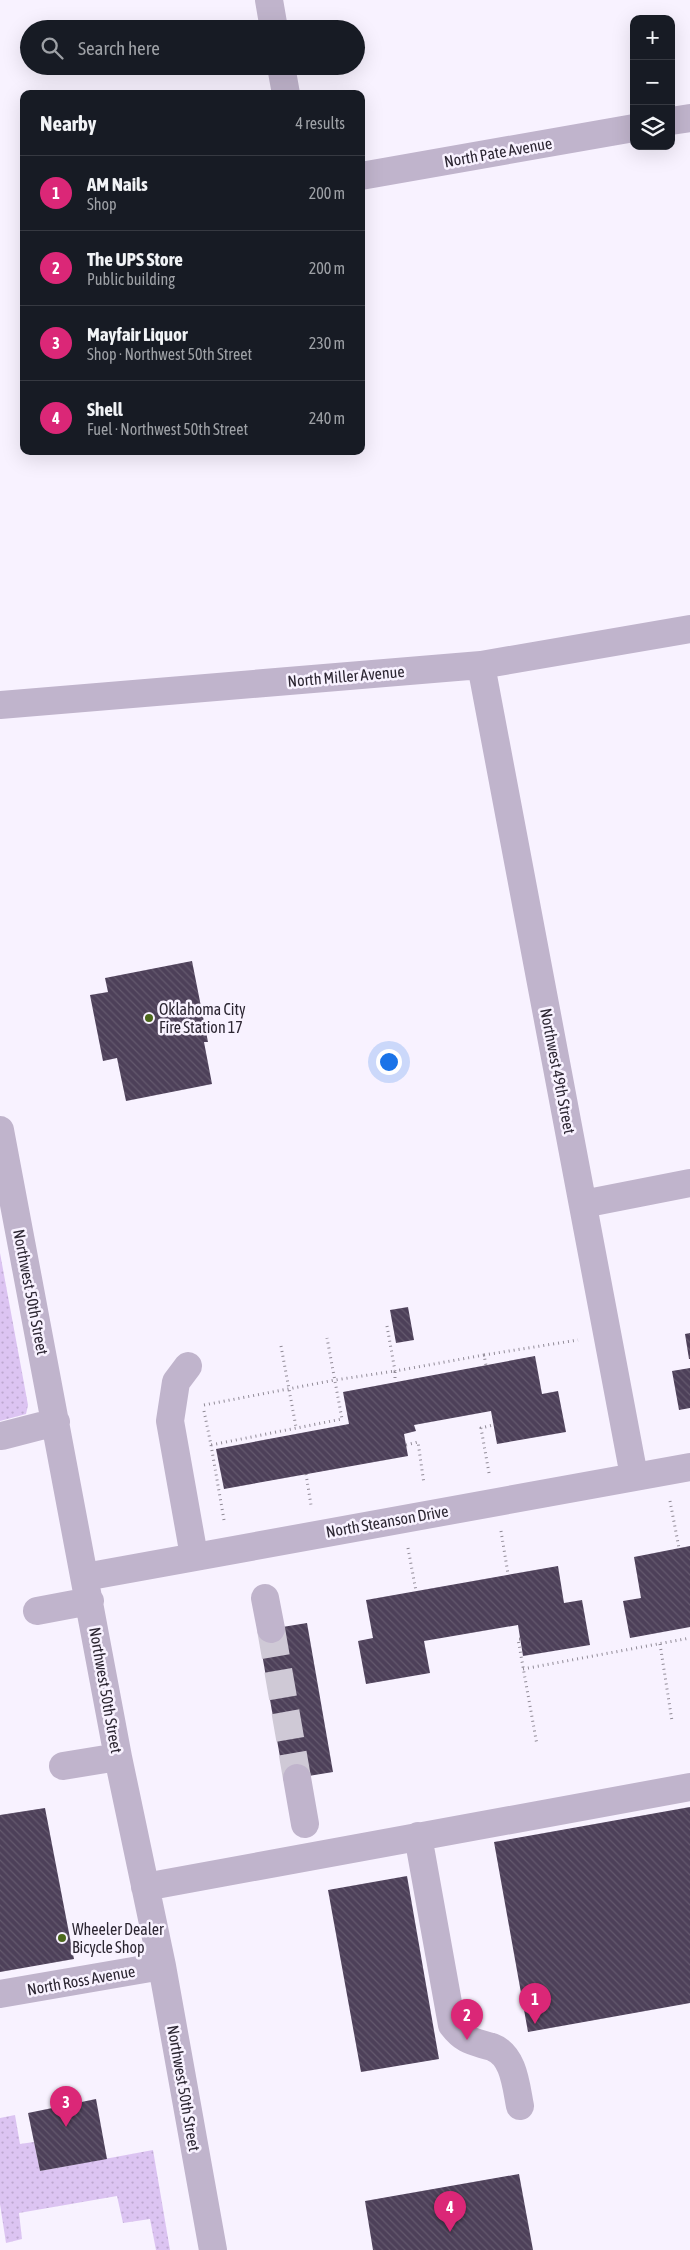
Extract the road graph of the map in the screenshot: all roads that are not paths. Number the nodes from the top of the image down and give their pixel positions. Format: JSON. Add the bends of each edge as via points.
{"nodes":[{"id":1,"x":269,"y":0,"type":"edge"},
{"id":2,"x":272,"y":20,"type":"edge"},
{"id":3,"x":283,"y":75,"type":"edge"},
{"id":4,"x":285,"y":90,"type":"edge"},
{"id":5,"x":690,"y":118,"type":"edge"},
{"id":6,"x":675,"y":121,"type":"edge"},
{"id":7,"x":630,"y":129,"type":"edge"},
{"id":8,"x":365,"y":175,"type":"edge"},
{"id":9,"x":690,"y":629,"type":"edge"},
{"id":10,"x":481,"y":665,"type":"junction"},
{"id":11,"x":0,"y":705,"type":"edge"},
{"id":12,"x":0,"y":1130,"type":"edge"},
{"id":13,"x":690,"y":1183,"type":"edge"},
{"id":14,"x":583,"y":1204,"type":"junction"},
{"id":15,"x":8,"y":1218,"type":"edge"},
{"id":16,"x":188,"y":1366,"type":"dead end"},
{"id":17,"x":56,"y":1422,"type":"junction"},
{"id":18,"x":2,"y":1436,"type":"dead end"},
{"id":19,"x":690,"y":1467,"type":"edge"},
{"id":20,"x":634,"y":1476,"type":"junction"},
{"id":21,"x":194,"y":1556,"type":"junction"},
{"id":22,"x":88,"y":1589,"type":"junction"},
{"id":23,"x":265,"y":1598,"type":"dead end"},
{"id":24,"x":36,"y":1611,"type":"dead end"},
{"id":25,"x":271,"y":1629,"type":"tunnel mouth"},
{"id":26,"x":118,"y":1757,"type":"junction"},
{"id":27,"x":63,"y":1766,"type":"dead end"},
{"id":28,"x":297,"y":1778,"type":"tunnel mouth"},
{"id":29,"x":690,"y":1787,"type":"edge"},
{"id":30,"x":305,"y":1824,"type":"dead end"},
{"id":31,"x":418,"y":1836,"type":"junction"},
{"id":32,"x":145,"y":1887,"type":"junction"},
{"id":33,"x":162,"y":1966,"type":"junction"},
{"id":34,"x":0,"y":1994,"type":"edge"},
{"id":35,"x":520,"y":2106,"type":"dead end"},
{"id":36,"x":213,"y":2250,"type":"edge"}],
"edges":[{"from":1,"to":2,"type":"street"},
{"from":3,"to":4,"type":"street"},
{"from":5,"to":6,"type":"street"},
{"from":7,"to":8,"type":"street","name":"North Pate Avenue"},
{"from":9,"to":10,"type":"street","name":"North Miller Avenue"},
{"from":10,"to":11,"type":"street","name":"North Miller Avenue"},
{"from":10,"to":14,"type":"street","name":"Northwest 49th Street"},
{"from":12,"to":15,"type":"street","name":"Northwest 50th Street"},
{"from":13,"to":14,"type":"street"},
{"from":14,"to":20,"type":"street","name":"Northwest 49th Street"},
{"from":15,"to":17,"type":"street","name":"Northwest 50th Street"},
{"from":16,"to":21,"type":"street","via":[[176,1382],[170,1421]]},
{"from":17,"to":18,"type":"street"},
{"from":17,"to":22,"type":"street","name":"Northwest 50th Street"},
{"from":19,"to":20,"type":"street","name":"North Steanson Drive"},
{"from":20,"to":21,"type":"street","name":"North Steanson Drive"},
{"from":21,"to":22,"type":"street","name":"North Steanson Drive"},
{"from":22,"to":24,"type":"street","name":"North Steanson Drive"},
{"from":22,"to":26,"type":"street","name":"Northwest 50th Street"},
{"from":23,"to":25,"type":"street"},
{"from":26,"to":27,"type":"street"},
{"from":26,"to":32,"type":"street","name":"Northwest 50th Street"},
{"from":28,"to":30,"type":"street"},
{"from":29,"to":31,"type":"street"},
{"from":31,"to":32,"type":"street"},
{"from":31,"to":35,"type":"street","via":[[452,2025],[461,2036],[494,2048],[503,2055],[512,2068]]},
{"from":32,"to":33,"type":"street","name":"Northwest 50th Street"},
{"from":33,"to":34,"type":"street","name":"North Ross Avenue"},
{"from":33,"to":36,"type":"street","name":"Northwest 50th Street"}]}
